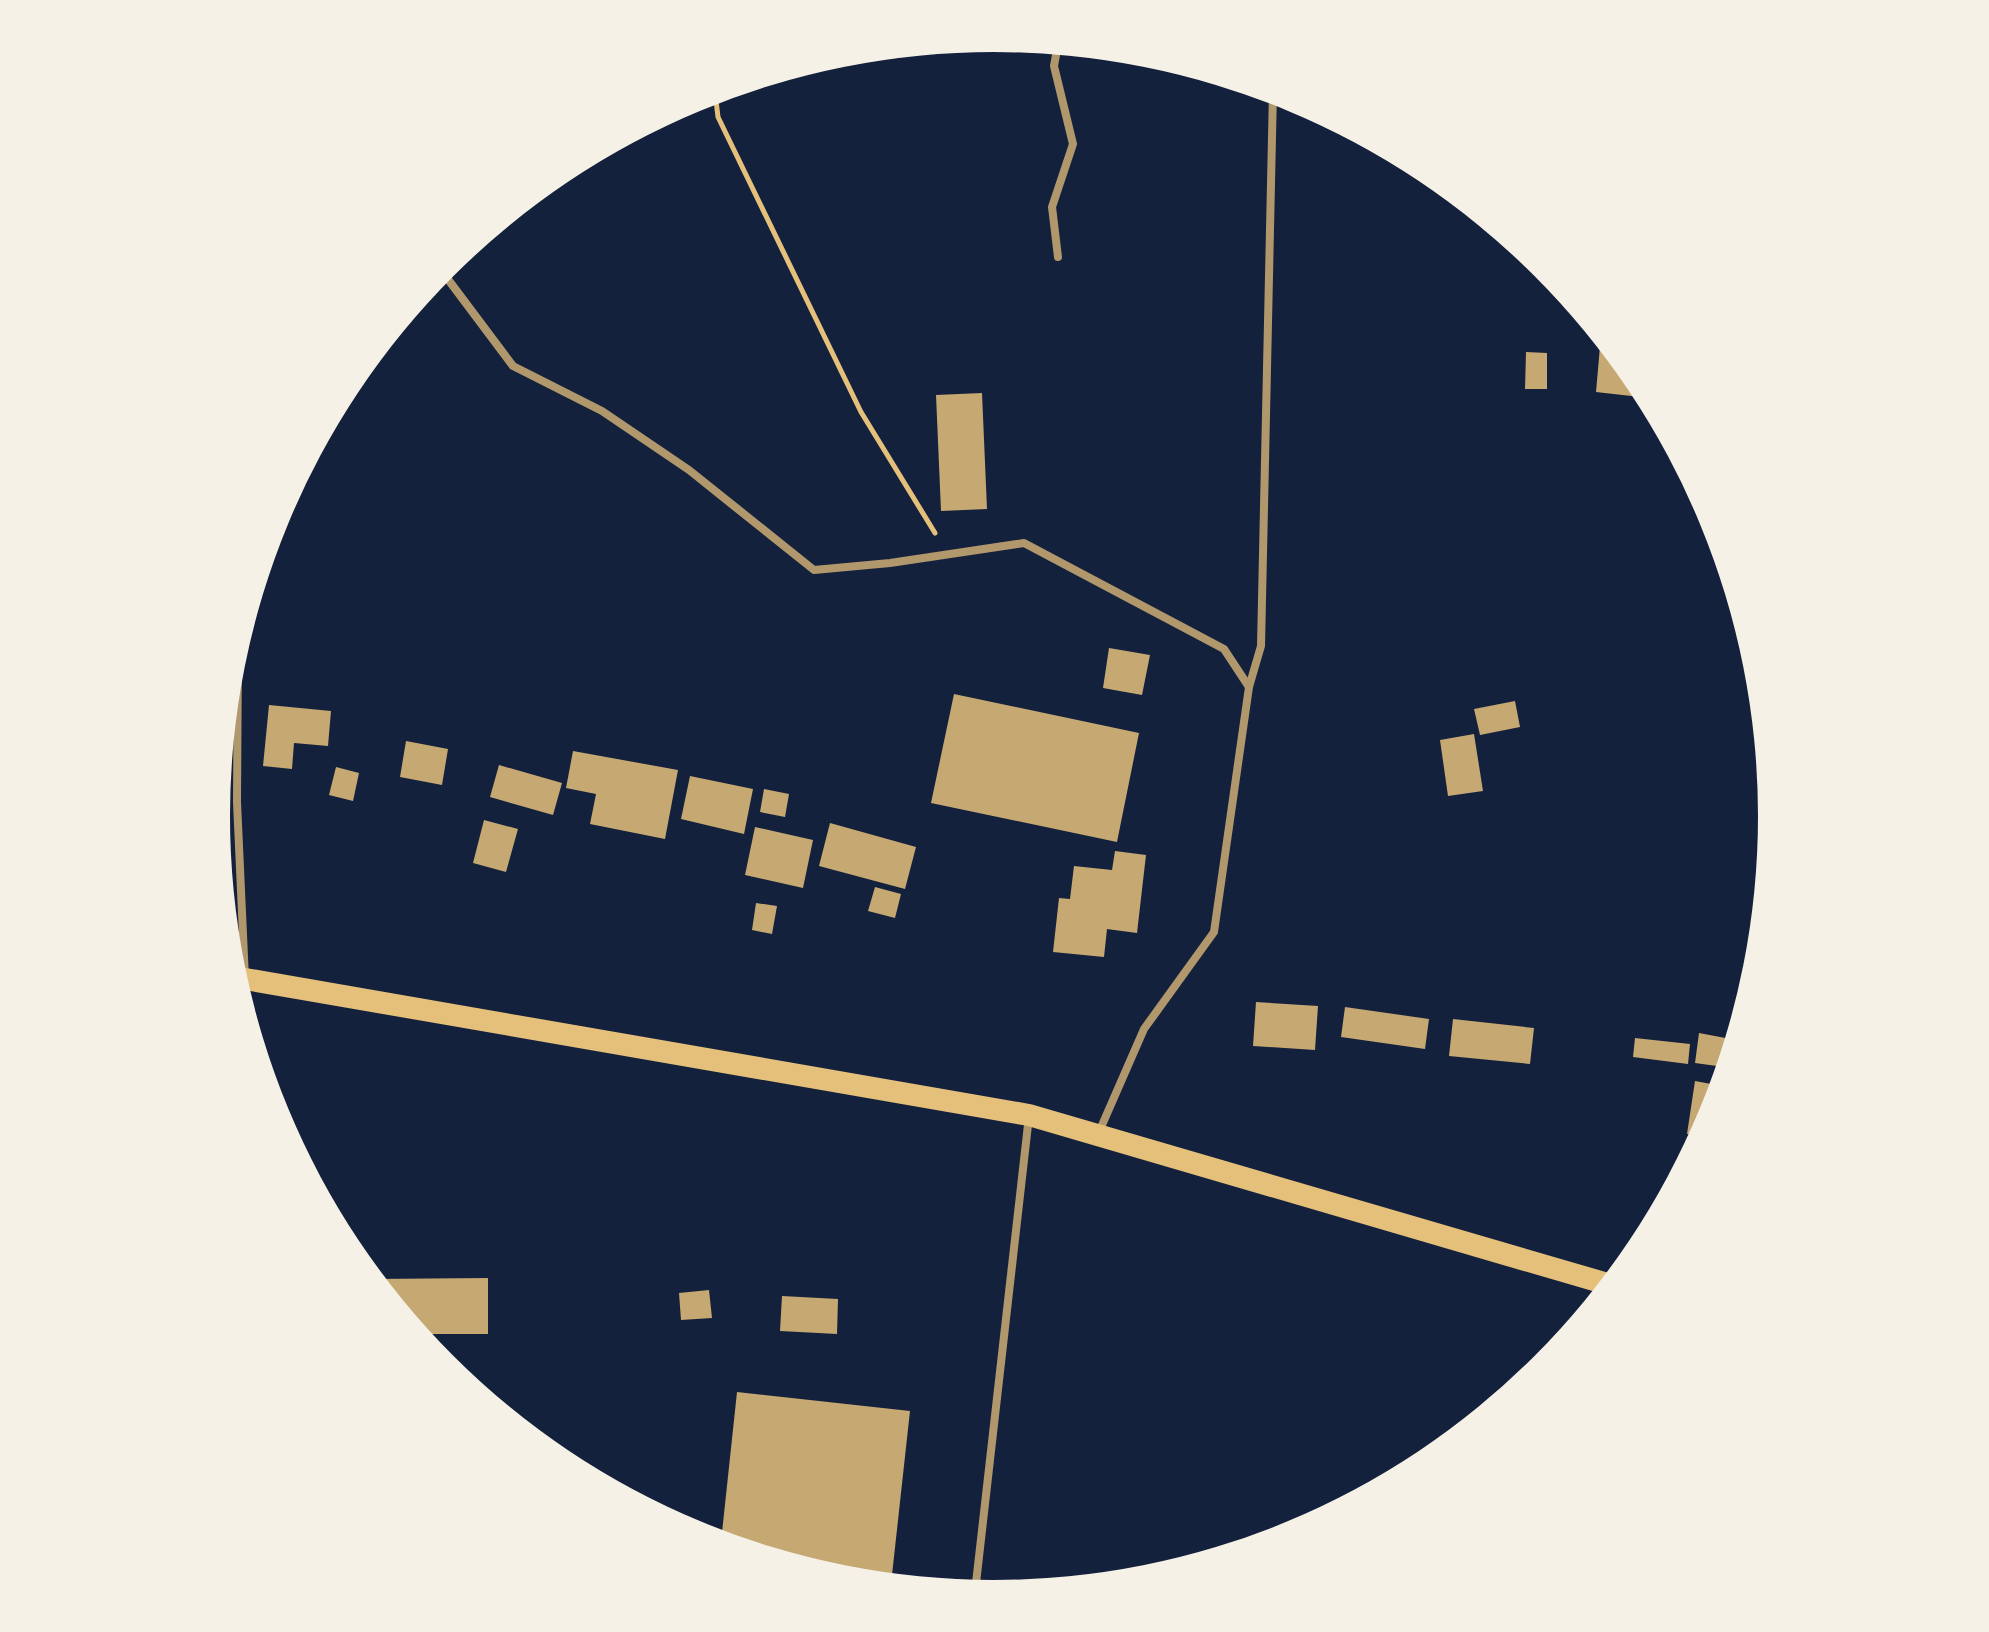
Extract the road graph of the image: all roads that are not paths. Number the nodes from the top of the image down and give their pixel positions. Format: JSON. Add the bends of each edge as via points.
{"nodes":[{"id":1,"x":1056,"y":55,"type":"edge"},
{"id":2,"x":1273,"y":105,"type":"edge"},
{"id":3,"x":1058,"y":257,"type":"dead end"},
{"id":4,"x":449,"y":281,"type":"edge"},
{"id":5,"x":1249,"y":687,"type":"junction"},
{"id":6,"x":238,"y":713,"type":"edge"},
{"id":7,"x":239,"y":929,"type":"edge"},
{"id":8,"x":249,"y":979,"type":"edge"},
{"id":9,"x":1029,"y":1115,"type":"junction"},
{"id":10,"x":1097,"y":1136,"type":"junction"},
{"id":11,"x":1600,"y":1282,"type":"edge"},
{"id":12,"x":976,"y":1579,"type":"edge"}],
"edges":[{"from":1,"to":3,"type":"street","via":[[1073,144],[1052,207]]},
{"from":2,"to":5,"type":"street","via":[[1261,646]]},
{"from":4,"to":5,"type":"street","via":[[513,366],[602,411],[689,470],[814,570],[1024,543],[1224,649]]},
{"from":5,"to":10,"type":"street","via":[[1214,932],[1144,1029]]},
{"from":6,"to":7,"type":"street"},
{"from":8,"to":9,"type":"highway"},
{"from":9,"to":10,"type":"highway"},
{"from":9,"to":12,"type":"street"},
{"from":10,"to":11,"type":"highway"}]}
